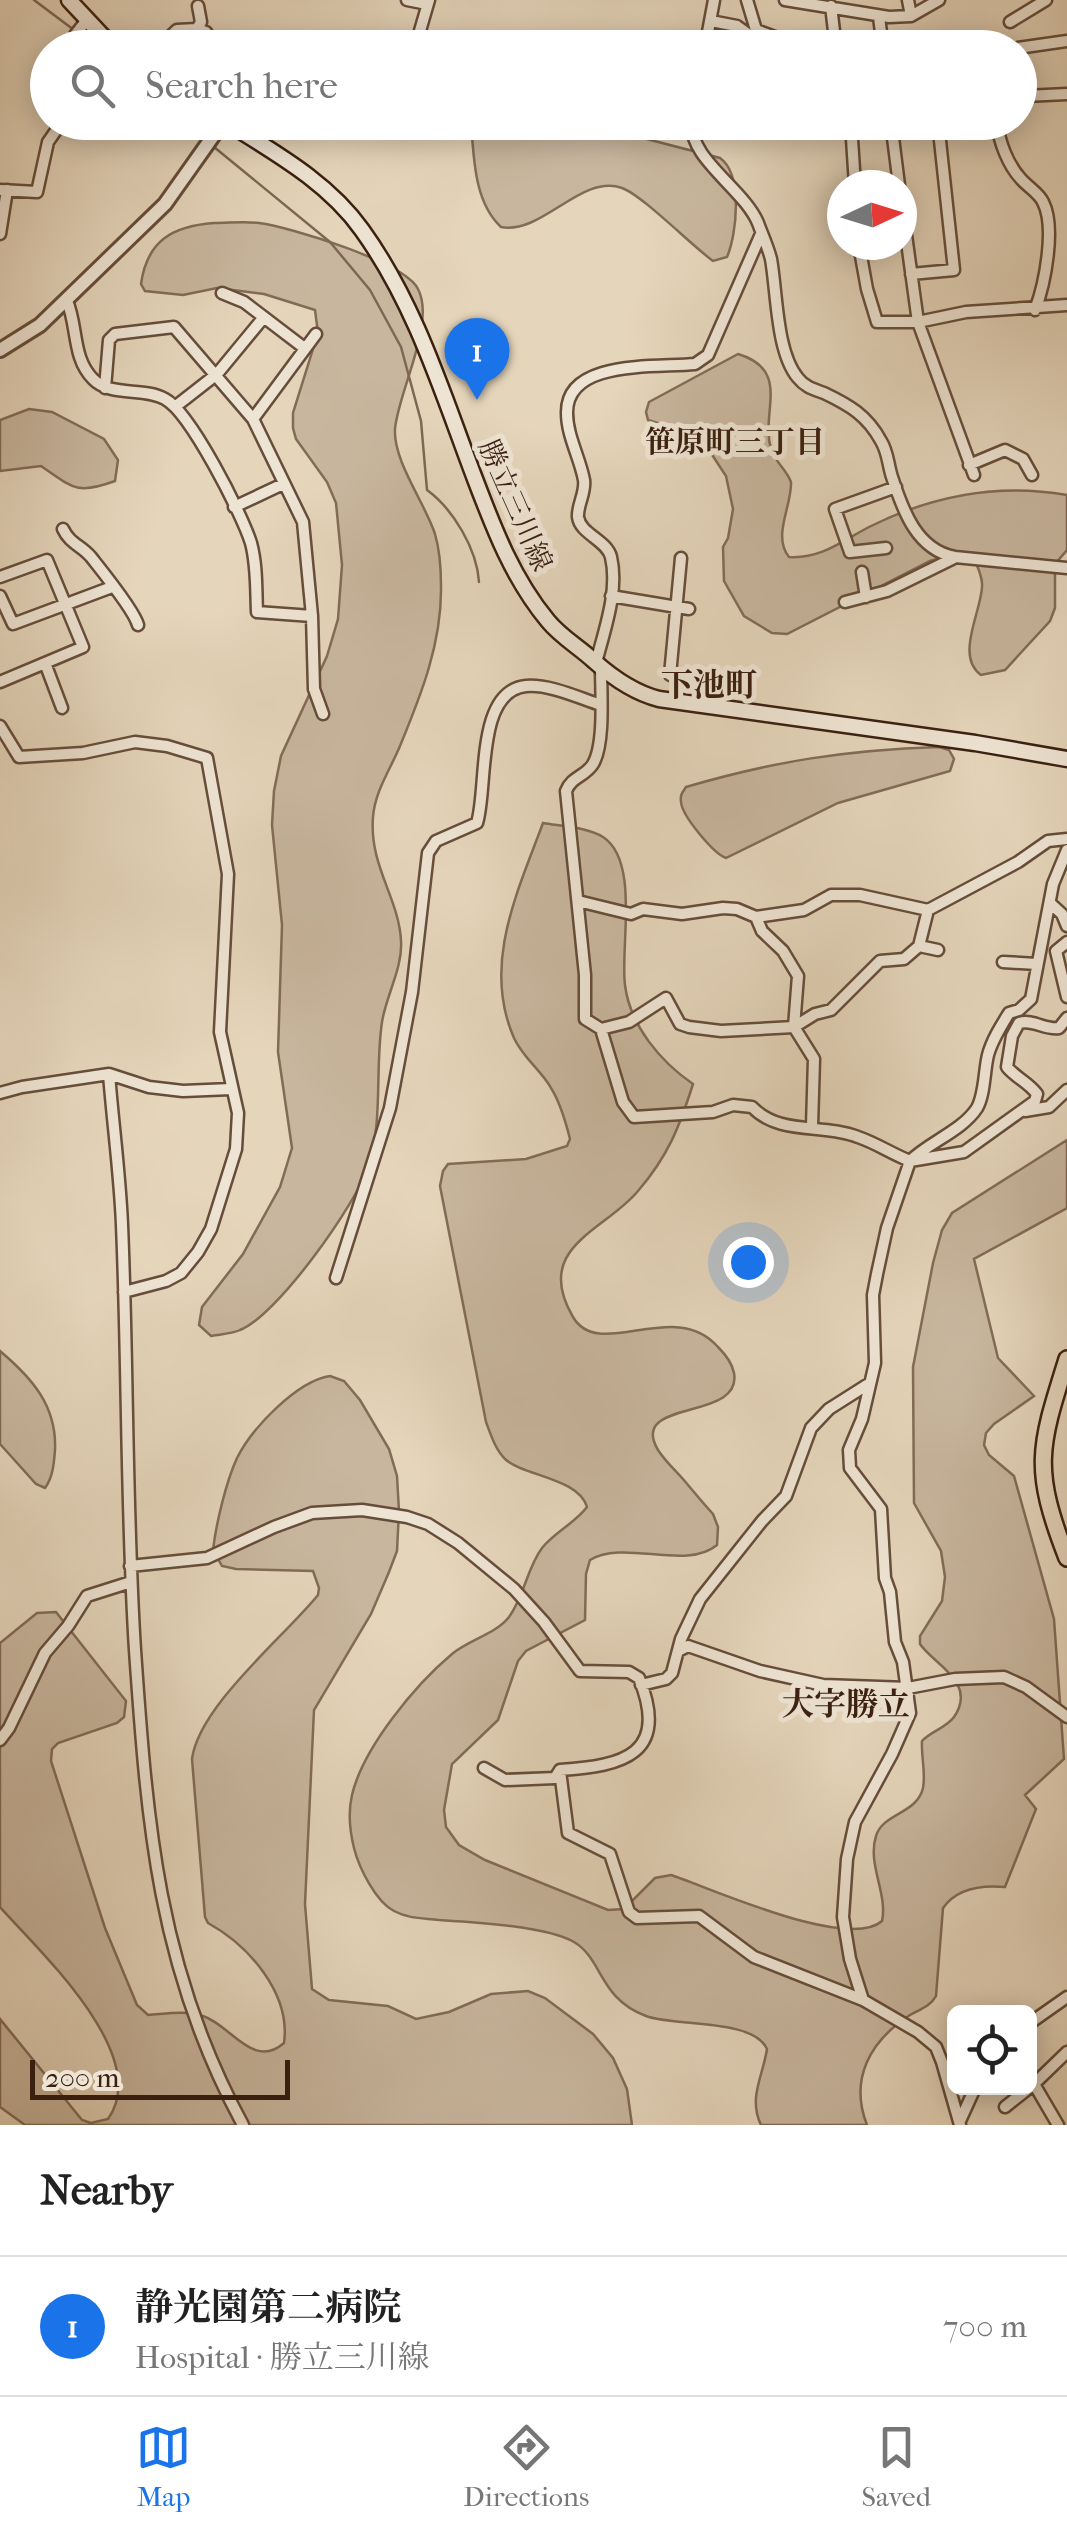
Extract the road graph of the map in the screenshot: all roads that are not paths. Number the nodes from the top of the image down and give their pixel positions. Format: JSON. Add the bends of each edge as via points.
{"nodes":[{"id":1,"x":70,"y":0,"type":"edge"},
{"id":2,"x":407,"y":0,"type":"edge"},
{"id":3,"x":714,"y":0,"type":"edge"},
{"id":4,"x":747,"y":0,"type":"edge"},
{"id":5,"x":785,"y":0,"type":"edge"},
{"id":6,"x":908,"y":0,"type":"edge"},
{"id":7,"x":939,"y":0,"type":"edge"},
{"id":8,"x":1046,"y":0,"type":"edge"},
{"id":9,"x":428,"y":2,"type":"edge"},
{"id":10,"x":198,"y":6,"type":"dead end"},
{"id":11,"x":830,"y":6,"type":"junction"},
{"id":12,"x":911,"y":16,"type":"junction"},
{"id":13,"x":879,"y":17,"type":"junction"},
{"id":14,"x":711,"y":20,"type":"junction"},
{"id":15,"x":86,"y":21,"type":"junction"},
{"id":16,"x":1010,"y":22,"type":"dead end"},
{"id":17,"x":197,"y":29,"type":"junction"},
{"id":18,"x":79,"y":30,"type":"edge"},
{"id":19,"x":95,"y":30,"type":"edge"},
{"id":20,"x":177,"y":30,"type":"edge"},
{"id":21,"x":200,"y":30,"type":"edge"},
{"id":22,"x":420,"y":30,"type":"edge"},
{"id":23,"x":709,"y":30,"type":"edge"},
{"id":24,"x":742,"y":30,"type":"edge"},
{"id":25,"x":756,"y":30,"type":"edge"},
{"id":26,"x":833,"y":30,"type":"edge"},
{"id":27,"x":880,"y":30,"type":"edge"},
{"id":28,"x":1067,"y":41,"type":"edge"},
{"id":29,"x":1037,"y":45,"type":"edge"},
{"id":30,"x":1067,"y":94,"type":"edge"},
{"id":31,"x":1037,"y":95,"type":"edge"},
{"id":32,"x":49,"y":140,"type":"edge"},
{"id":33,"x":211,"y":140,"type":"edge"},
{"id":34,"x":252,"y":140,"type":"edge"},
{"id":35,"x":694,"y":140,"type":"edge"},
{"id":36,"x":852,"y":140,"type":"edge"},
{"id":37,"x":893,"y":140,"type":"edge"},
{"id":38,"x":940,"y":140,"type":"edge"},
{"id":39,"x":1002,"y":140,"type":"edge"},
{"id":40,"x":853,"y":170,"type":"edge"},
{"id":41,"x":897,"y":170,"type":"edge"},
{"id":42,"x":3,"y":190,"type":"edge"},
{"id":43,"x":0,"y":234,"type":"edge"},
{"id":44,"x":762,"y":234,"type":"junction"},
{"id":45,"x":861,"y":260,"type":"edge"},
{"id":46,"x":909,"y":260,"type":"edge"},
{"id":47,"x":911,"y":274,"type":"junction"},
{"id":48,"x":222,"y":293,"type":"dead end"},
{"id":49,"x":67,"y":301,"type":"junction"},
{"id":50,"x":1067,"y":305,"type":"edge"},
{"id":51,"x":1035,"y":310,"type":"junction"},
{"id":52,"x":264,"y":317,"type":"junction"},
{"id":53,"x":918,"y":322,"type":"junction"},
{"id":54,"x":316,"y":334,"type":"dead end"},
{"id":55,"x":303,"y":347,"type":"junction"},
{"id":56,"x":0,"y":350,"type":"edge"},
{"id":57,"x":217,"y":374,"type":"junction"},
{"id":58,"x":105,"y":388,"type":"junction"},
{"id":59,"x":176,"y":406,"type":"junction"},
{"id":60,"x":253,"y":419,"type":"junction"},
{"id":61,"x":1032,"y":475,"type":"dead end"},
{"id":62,"x":283,"y":484,"type":"junction"},
{"id":63,"x":896,"y":487,"type":"junction"},
{"id":64,"x":234,"y":507,"type":"junction"},
{"id":65,"x":62,"y":529,"type":"dead end"},
{"id":66,"x":886,"y":548,"type":"dead end"},
{"id":67,"x":955,"y":557,"type":"junction"},
{"id":68,"x":680,"y":558,"type":"dead end"},
{"id":69,"x":1067,"y":568,"type":"edge"},
{"id":70,"x":862,"y":572,"type":"dead end"},
{"id":71,"x":0,"y":576,"type":"edge"},
{"id":72,"x":112,"y":587,"type":"junction"},
{"id":73,"x":0,"y":596,"type":"edge"},
{"id":74,"x":611,"y":596,"type":"junction"},
{"id":75,"x":866,"y":597,"type":"junction"},
{"id":76,"x":845,"y":602,"type":"dead end"},
{"id":77,"x":66,"y":604,"type":"junction"},
{"id":78,"x":676,"y":606,"type":"junction"},
{"id":79,"x":689,"y":609,"type":"dead end"},
{"id":80,"x":312,"y":616,"type":"junction"},
{"id":81,"x":138,"y":624,"type":"dead end"},
{"id":82,"x":45,"y":663,"type":"junction"},
{"id":83,"x":599,"y":665,"type":"junction"},
{"id":84,"x":670,"y":675,"type":"dead end"},
{"id":85,"x":0,"y":682,"type":"edge"},
{"id":86,"x":601,"y":705,"type":"junction"},
{"id":87,"x":62,"y":708,"type":"dead end"},
{"id":88,"x":324,"y":714,"type":"dead end"},
{"id":89,"x":0,"y":726,"type":"edge"},
{"id":90,"x":1067,"y":759,"type":"edge"},
{"id":91,"x":1067,"y":838,"type":"edge"},
{"id":92,"x":1067,"y":850,"type":"edge"},
{"id":93,"x":578,"y":901,"type":"junction"},
{"id":94,"x":1051,"y":904,"type":"junction"},
{"id":95,"x":928,"y":910,"type":"junction"},
{"id":96,"x":756,"y":917,"type":"junction"},
{"id":97,"x":1067,"y":926,"type":"edge"},
{"id":98,"x":1067,"y":942,"type":"edge"},
{"id":99,"x":918,"y":946,"type":"junction"},
{"id":100,"x":938,"y":950,"type":"dead end"},
{"id":101,"x":1003,"y":962,"type":"dead end"},
{"id":102,"x":1037,"y":964,"type":"junction"},
{"id":103,"x":1067,"y":997,"type":"edge"},
{"id":104,"x":1067,"y":1018,"type":"edge"},
{"id":105,"x":794,"y":1027,"type":"junction"},
{"id":106,"x":600,"y":1030,"type":"junction"},
{"id":107,"x":109,"y":1074,"type":"junction"},
{"id":108,"x":231,"y":1089,"type":"junction"},
{"id":109,"x":1067,"y":1090,"type":"edge"},
{"id":110,"x":0,"y":1093,"type":"edge"},
{"id":111,"x":1019,"y":1112,"type":"junction"},
{"id":112,"x":812,"y":1126,"type":"junction"},
{"id":113,"x":910,"y":1161,"type":"junction"},
{"id":114,"x":336,"y":1278,"type":"dead end"},
{"id":115,"x":124,"y":1292,"type":"junction"},
{"id":116,"x":1067,"y":1358,"type":"edge"},
{"id":117,"x":870,"y":1383,"type":"junction"},
{"id":118,"x":1067,"y":1558,"type":"edge"},
{"id":119,"x":130,"y":1566,"type":"junction"},
{"id":120,"x":131,"y":1582,"type":"junction"},
{"id":121,"x":678,"y":1651,"type":"junction"},
{"id":122,"x":642,"y":1685,"type":"junction"},
{"id":123,"x":908,"y":1688,"type":"junction"},
{"id":124,"x":1067,"y":1716,"type":"edge"},
{"id":125,"x":0,"y":1740,"type":"edge"},
{"id":126,"x":484,"y":1768,"type":"dead end"},
{"id":127,"x":560,"y":1770,"type":"junction"},
{"id":128,"x":1067,"y":1997,"type":"edge"},
{"id":129,"x":864,"y":2000,"type":"junction"},
{"id":130,"x":1037,"y":2018,"type":"edge"},
{"id":131,"x":1067,"y":2052,"type":"edge"},
{"id":132,"x":1037,"y":2081,"type":"edge"},
{"id":133,"x":1037,"y":2089,"type":"edge"},
{"id":134,"x":972,"y":2095,"type":"edge"},
{"id":135,"x":1020,"y":2095,"type":"edge"},
{"id":136,"x":1005,"y":2107,"type":"dead end"},
{"id":137,"x":960,"y":2124,"type":"edge"},
{"id":138,"x":244,"y":2125,"type":"edge"},
{"id":139,"x":1058,"y":2125,"type":"edge"}],
"edges":[{"from":1,"to":15,"type":"main road"},
{"from":2,"to":9,"type":"street"},
{"from":3,"to":14,"type":"street"},
{"from":4,"to":25,"type":"street"},
{"from":5,"to":11,"type":"street"},
{"from":6,"to":12,"type":"street"},
{"from":7,"to":12,"type":"street"},
{"from":8,"to":16,"type":"street"},
{"from":9,"to":22,"type":"street"},
{"from":10,"to":17,"type":"street"},
{"from":11,"to":13,"type":"street"},
{"from":11,"to":26,"type":"street"},
{"from":12,"to":13,"type":"street"},
{"from":13,"to":27,"type":"street"},
{"from":14,"to":23,"type":"street"},
{"from":14,"to":24,"type":"street"},
{"from":15,"to":18,"type":"street"},
{"from":15,"to":19,"type":"main road"},
{"from":17,"to":20,"type":"street"},
{"from":17,"to":21,"type":"street"},
{"from":28,"to":29,"type":"street"},
{"from":30,"to":31,"type":"street"},
{"from":32,"to":42,"type":"street","via":[[37,192]]},
{"from":33,"to":49,"type":"street","via":[[165,204]]},
{"from":34,"to":83,"type":"main road","name":"勝立三川線","via":[[311,177],[362,228],[427,353],[509,562],[548,622]]},
{"from":35,"to":44,"type":"street","via":[[742,194]]},
{"from":36,"to":40,"type":"street"},
{"from":37,"to":41,"type":"street"},
{"from":38,"to":47,"type":"street","via":[[954,270]]},
{"from":39,"to":51,"type":"street","via":[[1046,215],[1043,290]]},
{"from":42,"to":43,"type":"street"},
{"from":44,"to":63,"type":"street","via":[[797,378],[863,414],[884,446]]},
{"from":44,"to":74,"type":"street","via":[[708,355],[695,364],[590,376],[568,398],[585,487],[578,517],[611,555]]},
{"from":45,"to":53,"type":"street","via":[[877,322]]},
{"from":46,"to":47,"type":"street"},
{"from":47,"to":53,"type":"street"},
{"from":48,"to":52,"type":"street"},
{"from":49,"to":56,"type":"street"},
{"from":49,"to":58,"type":"street","via":[[78,358]]},
{"from":50,"to":51,"type":"street"},
{"from":51,"to":53,"type":"street","via":[[966,312]]},
{"from":52,"to":55,"type":"street"},
{"from":52,"to":57,"type":"street"},
{"from":53,"to":61,"type":"street","via":[[971,470],[1005,450]]},
{"from":54,"to":55,"type":"street"},
{"from":55,"to":60,"type":"street"},
{"from":57,"to":58,"type":"street","via":[[174,327],[116,334],[109,340]]},
{"from":57,"to":59,"type":"street"},
{"from":57,"to":60,"type":"street"},
{"from":58,"to":59,"type":"street","via":[[162,397]]},
{"from":59,"to":64,"type":"street"},
{"from":60,"to":62,"type":"street"},
{"from":62,"to":64,"type":"street"},
{"from":62,"to":80,"type":"street","via":[[303,522]]},
{"from":63,"to":66,"type":"street","via":[[836,510],[850,552]]},
{"from":63,"to":67,"type":"street","via":[[923,542]]},
{"from":64,"to":80,"type":"street","via":[[251,542],[257,612]]},
{"from":65,"to":72,"type":"street"},
{"from":67,"to":69,"type":"street"},
{"from":67,"to":75,"type":"street"},
{"from":68,"to":78,"type":"street"},
{"from":70,"to":75,"type":"street"},
{"from":71,"to":77,"type":"street","via":[[47,560]]},
{"from":72,"to":77,"type":"street"},
{"from":72,"to":81,"type":"street"},
{"from":73,"to":77,"type":"street","via":[[14,624]]},
{"from":74,"to":78,"type":"street"},
{"from":74,"to":83,"type":"street"},
{"from":75,"to":76,"type":"street"},
{"from":77,"to":82,"type":"street","via":[[82,647]]},
{"from":78,"to":79,"type":"street"},
{"from":78,"to":84,"type":"street"},
{"from":80,"to":88,"type":"street","via":[[314,690]]},
{"from":82,"to":85,"type":"street"},
{"from":82,"to":87,"type":"street"},
{"from":83,"to":86,"type":"street"},
{"from":83,"to":90,"type":"main road","name":"勝立三川線","via":[[659,700]]},
{"from":86,"to":93,"type":"street","via":[[595,761],[566,791]]},
{"from":86,"to":114,"type":"street","via":[[524,686],[502,699],[487,736],[477,822],[436,841],[428,853],[390,1108]]},
{"from":89,"to":108,"type":"street","via":[[19,757],[134,742],[207,758],[228,874],[220,1032]]},
{"from":91,"to":95,"type":"street","via":[[1048,841]]},
{"from":92,"to":94,"type":"street"},
{"from":93,"to":96,"type":"street","via":[[631,914],[723,908]]},
{"from":93,"to":106,"type":"street","via":[[585,1019]]},
{"from":94,"to":97,"type":"street"},
{"from":94,"to":102,"type":"street"},
{"from":95,"to":96,"type":"street","via":[[860,894],[831,895],[804,910]]},
{"from":95,"to":99,"type":"street"},
{"from":96,"to":105,"type":"street","via":[[798,976]]},
{"from":98,"to":103,"type":"street","via":[[1056,951]]},
{"from":99,"to":100,"type":"street"},
{"from":99,"to":105,"type":"street","via":[[904,959],[880,961],[831,1010]]},
{"from":101,"to":102,"type":"street"},
{"from":102,"to":113,"type":"street","via":[[1030,1000],[1009,1013],[989,1050],[979,1105]]},
{"from":104,"to":111,"type":"street","via":[[1050,1030],[1019,1024],[1012,1036],[1007,1067],[1037,1094]]},
{"from":105,"to":106,"type":"street","via":[[689,1027],[680,1024],[666,998],[628,1022]]},
{"from":105,"to":112,"type":"street","via":[[814,1059]]},
{"from":106,"to":112,"type":"street","via":[[634,1117],[734,1105],[752,1107],[783,1127]]},
{"from":107,"to":108,"type":"street","via":[[149,1087]]},
{"from":107,"to":110,"type":"street"},
{"from":107,"to":115,"type":"street"},
{"from":108,"to":115,"type":"street","via":[[238,1113],[236,1150],[204,1244],[181,1272]]},
{"from":109,"to":111,"type":"street","via":[[1049,1107]]},
{"from":111,"to":113,"type":"street","via":[[964,1152]]},
{"from":112,"to":113,"type":"street","via":[[860,1137]]},
{"from":113,"to":117,"type":"street","via":[[876,1274]]},
{"from":115,"to":119,"type":"street"},
{"from":116,"to":118,"type":"main road","via":[[1046,1425],[1042,1464]]},
{"from":117,"to":121,"type":"street","via":[[811,1428],[786,1496],[715,1577]]},
{"from":117,"to":123,"type":"street","via":[[850,1468],[881,1509],[885,1578]]},
{"from":119,"to":120,"type":"street"},
{"from":119,"to":122,"type":"street","via":[[207,1558],[312,1514],[362,1510],[408,1517],[458,1543],[514,1589],[580,1671],[628,1672]]},
{"from":120,"to":125,"type":"street","via":[[87,1596],[45,1653]]},
{"from":120,"to":138,"type":"street","via":[[152,1851],[196,2026]]},
{"from":121,"to":122,"type":"street","via":[[672,1673]]},
{"from":121,"to":123,"type":"street","via":[[688,1646],[823,1685]]},
{"from":122,"to":127,"type":"street","via":[[648,1729],[642,1748],[599,1768]]},
{"from":123,"to":124,"type":"street","via":[[1004,1677]]},
{"from":123,"to":129,"type":"street","via":[[910,1712],[855,1822],[845,1870],[843,1917]]},
{"from":126,"to":127,"type":"street","via":[[506,1780],[555,1778]]},
{"from":127,"to":129,"type":"street","via":[[568,1833],[610,1854],[629,1912],[637,1918],[699,1916],[754,1957]]},
{"from":128,"to":130,"type":"street"},
{"from":129,"to":137,"type":"street","via":[[936,2047]]},
{"from":131,"to":132,"type":"street"},
{"from":133,"to":139,"type":"street"},
{"from":134,"to":137,"type":"street"},
{"from":135,"to":136,"type":"street"}]}
